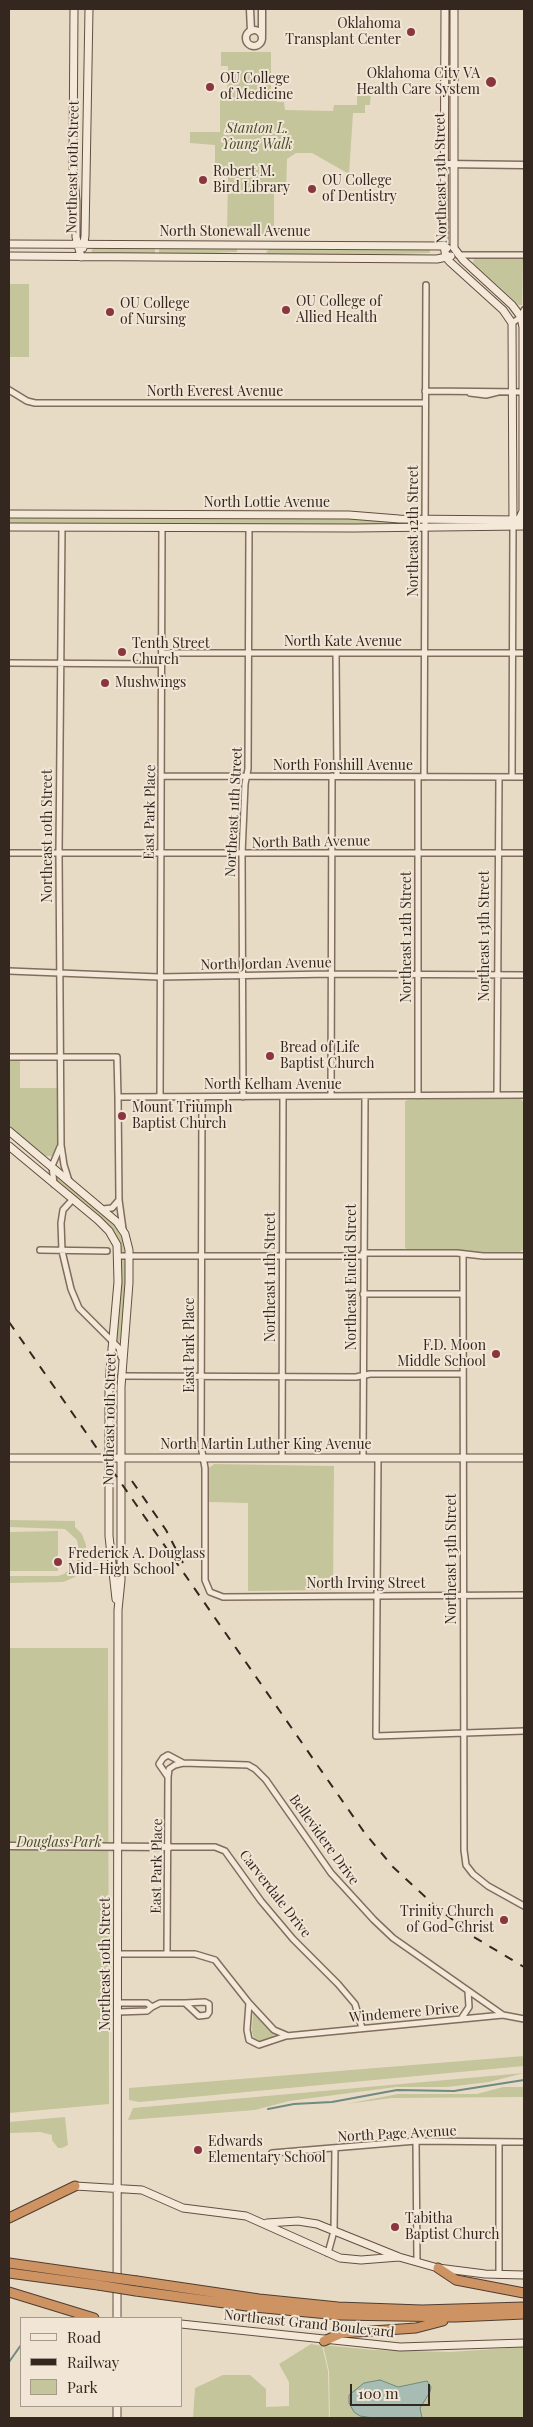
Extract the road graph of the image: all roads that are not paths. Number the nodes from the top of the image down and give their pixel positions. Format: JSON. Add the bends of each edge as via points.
{"nodes":[{"id":1,"x":74,"y":9,"type":"edge"},
{"id":2,"x":90,"y":9,"type":"edge"},
{"id":3,"x":250,"y":9,"type":"edge"},
{"id":4,"x":262,"y":9,"type":"edge"},
{"id":5,"x":445,"y":9,"type":"edge"},
{"id":6,"x":454,"y":9,"type":"edge"},
{"id":7,"x":251,"y":31,"type":"junction"},
{"id":8,"x":262,"y":35,"type":"junction"},
{"id":9,"x":444,"y":164,"type":"junction"},
{"id":10,"x":453,"y":164,"type":"junction"},
{"id":11,"x":524,"y":165,"type":"edge"},
{"id":12,"x":9,"y":244,"type":"edge"},
{"id":13,"x":81,"y":244,"type":"junction"},
{"id":14,"x":444,"y":246,"type":"junction"},
{"id":15,"x":458,"y":255,"type":"junction"},
{"id":16,"x":524,"y":255,"type":"edge"},
{"id":17,"x":9,"y":256,"type":"edge"},
{"id":18,"x":81,"y":257,"type":"junction"},
{"id":19,"x":446,"y":257,"type":"junction"},
{"id":20,"x":426,"y":285,"type":"dead end"},
{"id":21,"x":522,"y":313,"type":"edge"},
{"id":22,"x":512,"y":323,"type":"junction"},
{"id":23,"x":9,"y":390,"type":"edge"},
{"id":24,"x":425,"y":391,"type":"junction"},
{"id":25,"x":514,"y":392,"type":"junction"},
{"id":26,"x":524,"y":392,"type":"edge"},
{"id":27,"x":425,"y":403,"type":"junction"},
{"id":28,"x":513,"y":455,"type":"junction"},
{"id":29,"x":524,"y":455,"type":"edge"},
{"id":30,"x":9,"y":514,"type":"edge"},
{"id":31,"x":425,"y":522,"type":"junction"},
{"id":32,"x":519,"y":522,"type":"edge"},
{"id":33,"x":9,"y":527,"type":"edge"},
{"id":34,"x":62,"y":527,"type":"junction"},
{"id":35,"x":162,"y":528,"type":"junction"},
{"id":36,"x":249,"y":528,"type":"junction"},
{"id":37,"x":424,"y":652,"type":"junction"},
{"id":38,"x":162,"y":653,"type":"junction"},
{"id":39,"x":249,"y":653,"type":"junction"},
{"id":40,"x":512,"y":653,"type":"junction"},
{"id":41,"x":524,"y":653,"type":"edge"},
{"id":42,"x":336,"y":654,"type":"junction"},
{"id":43,"x":9,"y":663,"type":"edge"},
{"id":44,"x":61,"y":663,"type":"junction"},
{"id":45,"x":162,"y":664,"type":"junction"},
{"id":46,"x":162,"y":776,"type":"junction"},
{"id":47,"x":247,"y":776,"type":"junction"},
{"id":48,"x":334,"y":776,"type":"junction"},
{"id":49,"x":421,"y":777,"type":"junction"},
{"id":50,"x":499,"y":777,"type":"junction"},
{"id":51,"x":512,"y":777,"type":"junction"},
{"id":52,"x":524,"y":777,"type":"edge"},
{"id":53,"x":332,"y":852,"type":"junction"},
{"id":54,"x":419,"y":852,"type":"junction"},
{"id":55,"x":9,"y":853,"type":"edge"},
{"id":56,"x":59,"y":853,"type":"junction"},
{"id":57,"x":498,"y":853,"type":"junction"},
{"id":58,"x":524,"y":853,"type":"edge"},
{"id":59,"x":160,"y":854,"type":"junction"},
{"id":60,"x":242,"y":854,"type":"junction"},
{"id":61,"x":9,"y":971,"type":"edge"},
{"id":62,"x":61,"y":972,"type":"junction"},
{"id":63,"x":331,"y":974,"type":"junction"},
{"id":64,"x":418,"y":974,"type":"junction"},
{"id":65,"x":498,"y":974,"type":"junction"},
{"id":66,"x":524,"y":975,"type":"edge"},
{"id":67,"x":159,"y":977,"type":"junction"},
{"id":68,"x":241,"y":977,"type":"junction"},
{"id":69,"x":61,"y":1056,"type":"junction"},
{"id":70,"x":9,"y":1057,"type":"edge"},
{"id":71,"x":497,"y":1095,"type":"junction"},
{"id":72,"x":524,"y":1095,"type":"edge"},
{"id":73,"x":331,"y":1096,"type":"junction"},
{"id":74,"x":365,"y":1096,"type":"junction"},
{"id":75,"x":418,"y":1096,"type":"junction"},
{"id":76,"x":160,"y":1097,"type":"junction"},
{"id":77,"x":202,"y":1097,"type":"junction"},
{"id":78,"x":243,"y":1097,"type":"junction"},
{"id":79,"x":283,"y":1097,"type":"junction"},
{"id":80,"x":118,"y":1098,"type":"junction"},
{"id":81,"x":9,"y":1131,"type":"edge"},
{"id":82,"x":61,"y":1144,"type":"junction"},
{"id":83,"x":9,"y":1146,"type":"edge"},
{"id":84,"x":52,"y":1166,"type":"junction"},
{"id":85,"x":69,"y":1180,"type":"junction"},
{"id":86,"x":54,"y":1184,"type":"junction"},
{"id":87,"x":73,"y":1199,"type":"junction"},
{"id":88,"x":119,"y":1200,"type":"junction"},
{"id":89,"x":103,"y":1209,"type":"junction"},
{"id":90,"x":123,"y":1230,"type":"junction"},
{"id":91,"x":40,"y":1250,"type":"dead end"},
{"id":92,"x":62,"y":1251,"type":"junction"},
{"id":93,"x":107,"y":1251,"type":"dead end"},
{"id":94,"x":363,"y":1254,"type":"junction"},
{"id":95,"x":464,"y":1254,"type":"junction"},
{"id":96,"x":202,"y":1255,"type":"junction"},
{"id":97,"x":282,"y":1255,"type":"junction"},
{"id":98,"x":118,"y":1256,"type":"junction"},
{"id":99,"x":130,"y":1256,"type":"junction"},
{"id":100,"x":524,"y":1256,"type":"edge"},
{"id":101,"x":363,"y":1294,"type":"junction"},
{"id":102,"x":463,"y":1294,"type":"junction"},
{"id":103,"x":113,"y":1342,"type":"junction"},
{"id":104,"x":122,"y":1365,"type":"junction"},
{"id":105,"x":462,"y":1374,"type":"junction"},
{"id":106,"x":121,"y":1376,"type":"junction"},
{"id":107,"x":363,"y":1376,"type":"junction"},
{"id":108,"x":201,"y":1377,"type":"junction"},
{"id":109,"x":282,"y":1377,"type":"junction"},
{"id":110,"x":9,"y":1458,"type":"edge"},
{"id":111,"x":109,"y":1458,"type":"junction"},
{"id":112,"x":120,"y":1458,"type":"junction"},
{"id":113,"x":203,"y":1458,"type":"junction"},
{"id":114,"x":282,"y":1458,"type":"junction"},
{"id":115,"x":363,"y":1458,"type":"junction"},
{"id":116,"x":378,"y":1458,"type":"junction"},
{"id":117,"x":464,"y":1458,"type":"junction"},
{"id":118,"x":524,"y":1458,"type":"edge"},
{"id":119,"x":210,"y":1592,"type":"joint"},
{"id":120,"x":378,"y":1595,"type":"junction"},
{"id":121,"x":465,"y":1595,"type":"junction"},
{"id":122,"x":524,"y":1595,"type":"edge"},
{"id":123,"x":118,"y":1610,"type":"junction"},
{"id":124,"x":524,"y":1731,"type":"edge"},
{"id":125,"x":463,"y":1732,"type":"junction"},
{"id":126,"x":162,"y":1758,"type":"joint"},
{"id":127,"x":183,"y":1763,"type":"junction"},
{"id":128,"x":168,"y":1777,"type":"junction"},
{"id":129,"x":9,"y":1846,"type":"edge"},
{"id":130,"x":119,"y":1847,"type":"junction"},
{"id":131,"x":169,"y":1847,"type":"junction"},
{"id":132,"x":524,"y":1906,"type":"edge"},
{"id":133,"x":118,"y":1954,"type":"junction"},
{"id":134,"x":167,"y":1954,"type":"junction"},
{"id":135,"x":468,"y":1991,"type":"junction"},
{"id":136,"x":185,"y":2002,"type":"junction"},
{"id":137,"x":118,"y":2003,"type":"junction"},
{"id":138,"x":249,"y":2003,"type":"junction"},
{"id":139,"x":152,"y":2007,"type":"junction"},
{"id":140,"x":118,"y":2012,"type":"junction"},
{"id":141,"x":503,"y":2015,"type":"junction"},
{"id":142,"x":461,"y":2019,"type":"junction"},
{"id":143,"x":524,"y":2019,"type":"edge"},
{"id":144,"x":362,"y":2028,"type":"junction"},
{"id":145,"x":286,"y":2036,"type":"junction"},
{"id":146,"x":416,"y":2142,"type":"junction"},
{"id":147,"x":499,"y":2142,"type":"junction"},
{"id":148,"x":524,"y":2142,"type":"edge"},
{"id":149,"x":334,"y":2148,"type":"junction"},
{"id":150,"x":272,"y":2153,"type":"dead end"},
{"id":151,"x":75,"y":2186,"type":"joint"},
{"id":152,"x":118,"y":2187,"type":"junction"},
{"id":153,"x":9,"y":2218,"type":"edge"},
{"id":154,"x":267,"y":2223,"type":"junction"},
{"id":155,"x":334,"y":2231,"type":"junction"},
{"id":156,"x":328,"y":2253,"type":"junction"},
{"id":157,"x":399,"y":2257,"type":"junction"},
{"id":158,"x":417,"y":2262,"type":"junction"},
{"id":159,"x":9,"y":2263,"type":"edge"},
{"id":160,"x":438,"y":2268,"type":"junction"},
{"id":161,"x":9,"y":2273,"type":"edge"},
{"id":162,"x":499,"y":2275,"type":"junction"},
{"id":163,"x":524,"y":2275,"type":"edge"},
{"id":164,"x":99,"y":2281,"type":"junction"},
{"id":165,"x":136,"y":2286,"type":"junction"},
{"id":166,"x":9,"y":2292,"type":"edge"},
{"id":167,"x":524,"y":2293,"type":"edge"},
{"id":168,"x":524,"y":2307,"type":"edge"},
{"id":169,"x":524,"y":2314,"type":"edge"},
{"id":170,"x":91,"y":2317,"type":"edge"},
{"id":171,"x":118,"y":2317,"type":"edge"},
{"id":172,"x":456,"y":2317,"type":"junction"},
{"id":173,"x":182,"y":2324,"type":"edge"},
{"id":174,"x":324,"y":2340,"type":"junction"},
{"id":175,"x":524,"y":2343,"type":"edge"}],
"edges":[{"from":1,"to":13,"type":"main road","name":"Northeast 10th Street","via":[[72,167]]},
{"from":2,"to":13,"type":"main road","name":"Northeast 10th Street"},
{"from":3,"to":7,"type":"street"},
{"from":4,"to":8,"type":"street"},
{"from":5,"to":9,"type":"main road","name":"Northeast 13th Street"},
{"from":6,"to":10,"type":"main road","name":"Northeast 13th Street"},
{"from":7,"to":8,"type":"street"},
{"from":7,"to":8,"type":"street","via":[[247,40],[252,46],[260,44]]},
{"from":9,"to":10,"type":"street"},
{"from":9,"to":14,"type":"main road","name":"Northeast 13th Street"},
{"from":10,"to":11,"type":"street"},
{"from":10,"to":15,"type":"main road","name":"Northeast 13th Street","via":[[454,248]]},
{"from":12,"to":13,"type":"main road","name":"North Stonewall Avenue"},
{"from":13,"to":14,"type":"main road","name":"North Stonewall Avenue"},
{"from":13,"to":18,"type":"main road","name":"Northeast 10th Street"},
{"from":14,"to":15,"type":"main road"},
{"from":14,"to":19,"type":"main road","name":"Northeast 13th Street"},
{"from":15,"to":16,"type":"street","name":"North Stonewall Avenue"},
{"from":15,"to":19,"type":"main road","name":"North Stonewall Avenue"},
{"from":15,"to":21,"type":"main road","name":"Northeast 13th Street"},
{"from":17,"to":18,"type":"main road","name":"North Stonewall Avenue"},
{"from":18,"to":19,"type":"main road","name":"North Stonewall Avenue"},
{"from":19,"to":22,"type":"main road","name":"Northeast 13th Street","via":[[504,310]]},
{"from":20,"to":24,"type":"street","name":"Northeast 12th Street"},
{"from":21,"to":22,"type":"street"},
{"from":21,"to":26,"type":"main road"},
{"from":22,"to":25,"type":"main road"},
{"from":23,"to":27,"type":"street","name":"North Everest Avenue","via":[[35,403]]},
{"from":24,"to":25,"type":"street"},
{"from":24,"to":27,"type":"street","name":"Northeast 12th Street"},
{"from":25,"to":26,"type":"street"},
{"from":25,"to":28,"type":"main road"},
{"from":26,"to":29,"type":"main road"},
{"from":27,"to":31,"type":"street","name":"Northeast 12th Street"},
{"from":28,"to":29,"type":"street"},
{"from":28,"to":32,"type":"main road"},
{"from":29,"to":32,"type":"main road","via":[[523,511]]},
{"from":30,"to":31,"type":"main road","name":"North Lottie Avenue","via":[[349,516]]},
{"from":31,"to":32,"type":"main road","name":"North Lottie Avenue"},
{"from":31,"to":36,"type":"main road","name":"North Lottie Avenue"},
{"from":31,"to":37,"type":"street","name":"Northeast 12th Street"},
{"from":32,"to":40,"type":"street"},
{"from":33,"to":34,"type":"main road","name":"North Lottie Avenue"},
{"from":34,"to":35,"type":"main road","name":"North Lottie Avenue"},
{"from":34,"to":44,"type":"street","name":"Northeast 10th Street"},
{"from":35,"to":36,"type":"main road","name":"North Lottie Avenue"},
{"from":35,"to":38,"type":"street","name":"East Park Place"},
{"from":36,"to":39,"type":"street","name":"Northeast 11th Street"},
{"from":37,"to":40,"type":"street","name":"North Kate Avenue"},
{"from":37,"to":42,"type":"street","name":"North Kate Avenue"},
{"from":37,"to":49,"type":"street","name":"Northeast 12th Street"},
{"from":38,"to":39,"type":"street","name":"North Kate Avenue"},
{"from":38,"to":45,"type":"street","name":"East Park Place"},
{"from":39,"to":42,"type":"street","name":"North Kate Avenue"},
{"from":39,"to":47,"type":"street","name":"Northeast 11th Street"},
{"from":40,"to":41,"type":"street","name":"North Kate Avenue"},
{"from":40,"to":51,"type":"street"},
{"from":42,"to":48,"type":"street"},
{"from":43,"to":44,"type":"street"},
{"from":44,"to":45,"type":"street"},
{"from":44,"to":56,"type":"street","name":"Northeast 10th Street"},
{"from":45,"to":46,"type":"street","name":"East Park Place"},
{"from":46,"to":47,"type":"street","name":"North Fonshill Avenue"},
{"from":46,"to":59,"type":"street","name":"East Park Place"},
{"from":47,"to":48,"type":"street","name":"North Fonshill Avenue"},
{"from":47,"to":60,"type":"street","name":"Northeast 11th Street"},
{"from":48,"to":49,"type":"street","name":"North Fonshill Avenue"},
{"from":48,"to":53,"type":"street"},
{"from":49,"to":50,"type":"street","name":"North Fonshill Avenue"},
{"from":49,"to":54,"type":"street","name":"Northeast 12th Street"},
{"from":50,"to":51,"type":"street","name":"North Fonshill Avenue"},
{"from":50,"to":57,"type":"street","name":"Northeast 13th Street"},
{"from":51,"to":52,"type":"street","name":"North Fonshill Avenue"},
{"from":53,"to":54,"type":"street","name":"North Bath Avenue"},
{"from":53,"to":60,"type":"street","name":"North Bath Avenue"},
{"from":53,"to":63,"type":"street"},
{"from":54,"to":57,"type":"street","name":"North Bath Avenue"},
{"from":54,"to":64,"type":"street","name":"Northeast 12th Street"},
{"from":55,"to":56,"type":"street","name":"North Bath Avenue"},
{"from":56,"to":59,"type":"street","name":"North Bath Avenue"},
{"from":56,"to":62,"type":"street","name":"Northeast 10th Street"},
{"from":57,"to":58,"type":"street","name":"North Bath Avenue"},
{"from":57,"to":65,"type":"street","name":"Northeast 13th Street"},
{"from":59,"to":60,"type":"street","name":"North Bath Avenue"},
{"from":59,"to":67,"type":"street","name":"East Park Place"},
{"from":60,"to":68,"type":"street","name":"Northeast 11th Street"},
{"from":61,"to":62,"type":"street","name":"North Jordan Avenue"},
{"from":62,"to":67,"type":"street","name":"North Jordan Avenue"},
{"from":62,"to":69,"type":"street","name":"Northeast 10th Street"},
{"from":63,"to":64,"type":"street","name":"North Jordan Avenue"},
{"from":63,"to":68,"type":"street","name":"North Jordan Avenue"},
{"from":63,"to":73,"type":"street"},
{"from":64,"to":65,"type":"street","name":"North Jordan Avenue"},
{"from":64,"to":75,"type":"street","name":"Northeast 12th Street"},
{"from":65,"to":66,"type":"street","name":"North Jordan Avenue"},
{"from":65,"to":71,"type":"street","name":"Northeast 13th Street"},
{"from":67,"to":68,"type":"street","name":"North Jordan Avenue"},
{"from":67,"to":76,"type":"street","name":"East Park Place"},
{"from":68,"to":78,"type":"street","name":"Northeast 11th Street"},
{"from":69,"to":70,"type":"street"},
{"from":69,"to":80,"type":"street","via":[[117,1057]]},
{"from":69,"to":82,"type":"street","name":"Northeast 10th Street"},
{"from":71,"to":72,"type":"street","name":"North Kelham Avenue"},
{"from":71,"to":75,"type":"street","name":"North Kelham Avenue"},
{"from":73,"to":74,"type":"street","name":"North Kelham Avenue"},
{"from":73,"to":79,"type":"street","name":"North Kelham Avenue"},
{"from":74,"to":75,"type":"street","name":"North Kelham Avenue"},
{"from":74,"to":94,"type":"street","name":"Northeast Euclid Street"},
{"from":76,"to":77,"type":"street","name":"North Kelham Avenue"},
{"from":76,"to":80,"type":"street","name":"North Kelham Avenue"},
{"from":77,"to":78,"type":"street","name":"North Kelham Avenue"},
{"from":77,"to":96,"type":"street","name":"East Park Place"},
{"from":78,"to":79,"type":"street","name":"North Kelham Avenue"},
{"from":79,"to":97,"type":"street","name":"Northeast 11th Street"},
{"from":80,"to":88,"type":"street"},
{"from":81,"to":84,"type":"main road"},
{"from":82,"to":84,"type":"street","name":"Northeast 10th Street"},
{"from":82,"to":85,"type":"street","name":"Northeast 10th Street"},
{"from":83,"to":86,"type":"main road"},
{"from":84,"to":85,"type":"main road"},
{"from":84,"to":86,"type":"street","name":"Northeast 10th Street"},
{"from":85,"to":89,"type":"main road"},
{"from":86,"to":87,"type":"main road"},
{"from":87,"to":92,"type":"street","via":[[61,1216]]},
{"from":87,"to":98,"type":"main road","name":"Northeast 10th Street","via":[[112,1235]]},
{"from":88,"to":89,"type":"street","via":[[112,1208]]},
{"from":88,"to":90,"type":"street"},
{"from":89,"to":90,"type":"main road"},
{"from":90,"to":99,"type":"main road","name":"Northeast 10th Street"},
{"from":91,"to":92,"type":"street"},
{"from":92,"to":93,"type":"street"},
{"from":92,"to":103,"type":"street","via":[[76,1304]]},
{"from":94,"to":95,"type":"street"},
{"from":94,"to":97,"type":"street"},
{"from":94,"to":101,"type":"street","name":"Northeast Euclid Street"},
{"from":95,"to":100,"type":"street"},
{"from":95,"to":102,"type":"street","name":"Northeast 13th Street"},
{"from":96,"to":97,"type":"street"},
{"from":96,"to":99,"type":"street"},
{"from":96,"to":108,"type":"street","name":"East Park Place"},
{"from":97,"to":109,"type":"street","name":"Northeast 11th Street"},
{"from":98,"to":99,"type":"street"},
{"from":98,"to":103,"type":"main road","name":"Northeast 10th Street"},
{"from":99,"to":104,"type":"main road","name":"Northeast 10th Street"},
{"from":101,"to":102,"type":"street"},
{"from":101,"to":107,"type":"street","name":"Northeast Euclid Street"},
{"from":102,"to":105,"type":"street","name":"Northeast 13th Street"},
{"from":103,"to":104,"type":"street","via":[[120,1351]]},
{"from":103,"to":111,"type":"main road","name":"Northeast 10th Street","via":[[109,1383]]},
{"from":104,"to":106,"type":"main road","name":"Northeast 10th Street"},
{"from":105,"to":107,"type":"street"},
{"from":105,"to":117,"type":"street","name":"Northeast 13th Street"},
{"from":106,"to":108,"type":"street"},
{"from":106,"to":112,"type":"main road","name":"Northeast 10th Street"},
{"from":107,"to":109,"type":"street"},
{"from":107,"to":115,"type":"street","name":"Northeast Euclid Street"},
{"from":108,"to":109,"type":"street"},
{"from":108,"to":113,"type":"street","name":"East Park Place"},
{"from":109,"to":114,"type":"street","name":"Northeast 11th Street"},
{"from":110,"to":111,"type":"main road","name":"North Martin Luther King Avenue"},
{"from":111,"to":112,"type":"main road","name":"North Martin Luther King Avenue"},
{"from":111,"to":123,"type":"main road","name":"Northeast 10th Street","via":[[109,1536]]},
{"from":112,"to":113,"type":"main road","name":"North Martin Luther King Avenue"},
{"from":112,"to":123,"type":"main road","name":"Northeast 10th Street","via":[[121,1580]]},
{"from":113,"to":114,"type":"main road","name":"North Martin Luther King Avenue"},
{"from":113,"to":119,"type":"street","name":"East Park Place","via":[[204,1574]]},
{"from":114,"to":115,"type":"main road","name":"North Martin Luther King Avenue"},
{"from":115,"to":116,"type":"main road","name":"North Martin Luther King Avenue"},
{"from":116,"to":117,"type":"main road","name":"North Martin Luther King Avenue"},
{"from":116,"to":120,"type":"street"},
{"from":117,"to":118,"type":"main road","name":"North Martin Luther King Avenue"},
{"from":117,"to":121,"type":"street","name":"Northeast 13th Street"},
{"from":119,"to":120,"type":"street","name":"North Irving Street","via":[[223,1597]]},
{"from":120,"to":121,"type":"street","name":"North Irving Street"},
{"from":120,"to":125,"type":"street","via":[[376,1736]]},
{"from":121,"to":122,"type":"street","name":"North Irving Street"},
{"from":121,"to":125,"type":"street","name":"Northeast 13th Street"},
{"from":123,"to":130,"type":"main road","name":"Northeast 10th Street"},
{"from":124,"to":125,"type":"street"},
{"from":125,"to":132,"type":"street","name":"Northeast 13th Street","via":[[466,1865],[488,1886]]},
{"from":126,"to":127,"type":"street","name":"Bellevidere Drive","via":[[168,1756]]},
{"from":126,"to":128,"type":"street","name":"East Park Place","via":[[159,1764]]},
{"from":127,"to":128,"type":"street","via":[[174,1765]]},
{"from":127,"to":135,"type":"street","name":"Bellevidere Drive","via":[[240,1764],[256,1768],[331,1873],[363,1909],[393,1938]]},
{"from":128,"to":131,"type":"street","name":"East Park Place"},
{"from":129,"to":130,"type":"street","name":"Carverdale Drive"},
{"from":130,"to":131,"type":"street","name":"Carverdale Drive"},
{"from":130,"to":133,"type":"main road","name":"Northeast 10th Street"},
{"from":131,"to":134,"type":"street","name":"East Park Place"},
{"from":131,"to":144,"type":"street","name":"Carverdale Drive","via":[[216,1847],[225,1851],[293,1939],[355,2004]]},
{"from":133,"to":134,"type":"street"},
{"from":133,"to":137,"type":"main road","name":"Northeast 10th Street"},
{"from":134,"to":138,"type":"street","via":[[195,1954],[215,1960]]},
{"from":135,"to":141,"type":"street","name":"Bellevidere Drive"},
{"from":135,"to":142,"type":"street","via":[[469,2007]]},
{"from":136,"to":136,"type":"street","via":[[199,2016],[210,2012],[206,2002]]},
{"from":136,"to":139,"type":"street","via":[[160,2003]]},
{"from":137,"to":139,"type":"street","via":[[147,2003]]},
{"from":137,"to":140,"type":"main road","name":"Northeast 10th Street"},
{"from":138,"to":145,"type":"street","via":[[274,2030]]},
{"from":138,"to":145,"type":"street","name":"Windemere Drive","via":[[248,2030],[253,2044],[265,2044]]},
{"from":139,"to":140,"type":"street","via":[[147,2011]]},
{"from":140,"to":152,"type":"main road","name":"Northeast 10th Street"},
{"from":141,"to":142,"type":"street","name":"Windemere Drive"},
{"from":141,"to":143,"type":"street","name":"Windemere Drive"},
{"from":142,"to":144,"type":"street","name":"Windemere Drive"},
{"from":144,"to":145,"type":"street","name":"Windemere Drive"},
{"from":146,"to":147,"type":"street","name":"North Page Avenue"},
{"from":146,"to":149,"type":"street","name":"North Page Avenue"},
{"from":146,"to":158,"type":"street"},
{"from":147,"to":148,"type":"street","name":"North Page Avenue"},
{"from":147,"to":162,"type":"street"},
{"from":149,"to":150,"type":"street","name":"North Page Avenue"},
{"from":149,"to":155,"type":"street"},
{"from":151,"to":152,"type":"main road"},
{"from":151,"to":153,"type":"highway"},
{"from":152,"to":154,"type":"main road","via":[[151,2192],[183,2208],[236,2213]]},
{"from":152,"to":171,"type":"main road","name":"Northeast 10th Street"},
{"from":154,"to":155,"type":"main road","via":[[308,2222]]},
{"from":154,"to":156,"type":"main road"},
{"from":155,"to":156,"type":"street"},
{"from":155,"to":157,"type":"main road"},
{"from":156,"to":157,"type":"main road","via":[[352,2260]]},
{"from":157,"to":158,"type":"main road"},
{"from":158,"to":160,"type":"main road"},
{"from":159,"to":164,"type":"highway"},
{"from":160,"to":162,"type":"main road"},
{"from":160,"to":167,"type":"highway","via":[[456,2280]]},
{"from":161,"to":164,"type":"highway"},
{"from":162,"to":163,"type":"main road"},
{"from":164,"to":165,"type":"highway","bridge":true},
{"from":165,"to":168,"type":"highway","via":[[338,2307],[422,2310]]},
{"from":165,"to":172,"type":"highway","via":[[314,2313]]},
{"from":166,"to":170,"type":"highway"},
{"from":169,"to":172,"type":"highway"},
{"from":172,"to":174,"type":"highway","via":[[416,2328],[342,2333]]},
{"from":173,"to":174,"type":"main road","name":"Northeast Grand Boulevard"},
{"from":174,"to":175,"type":"main road","name":"Northeast Grand Boulevard","via":[[432,2347]]}]}
